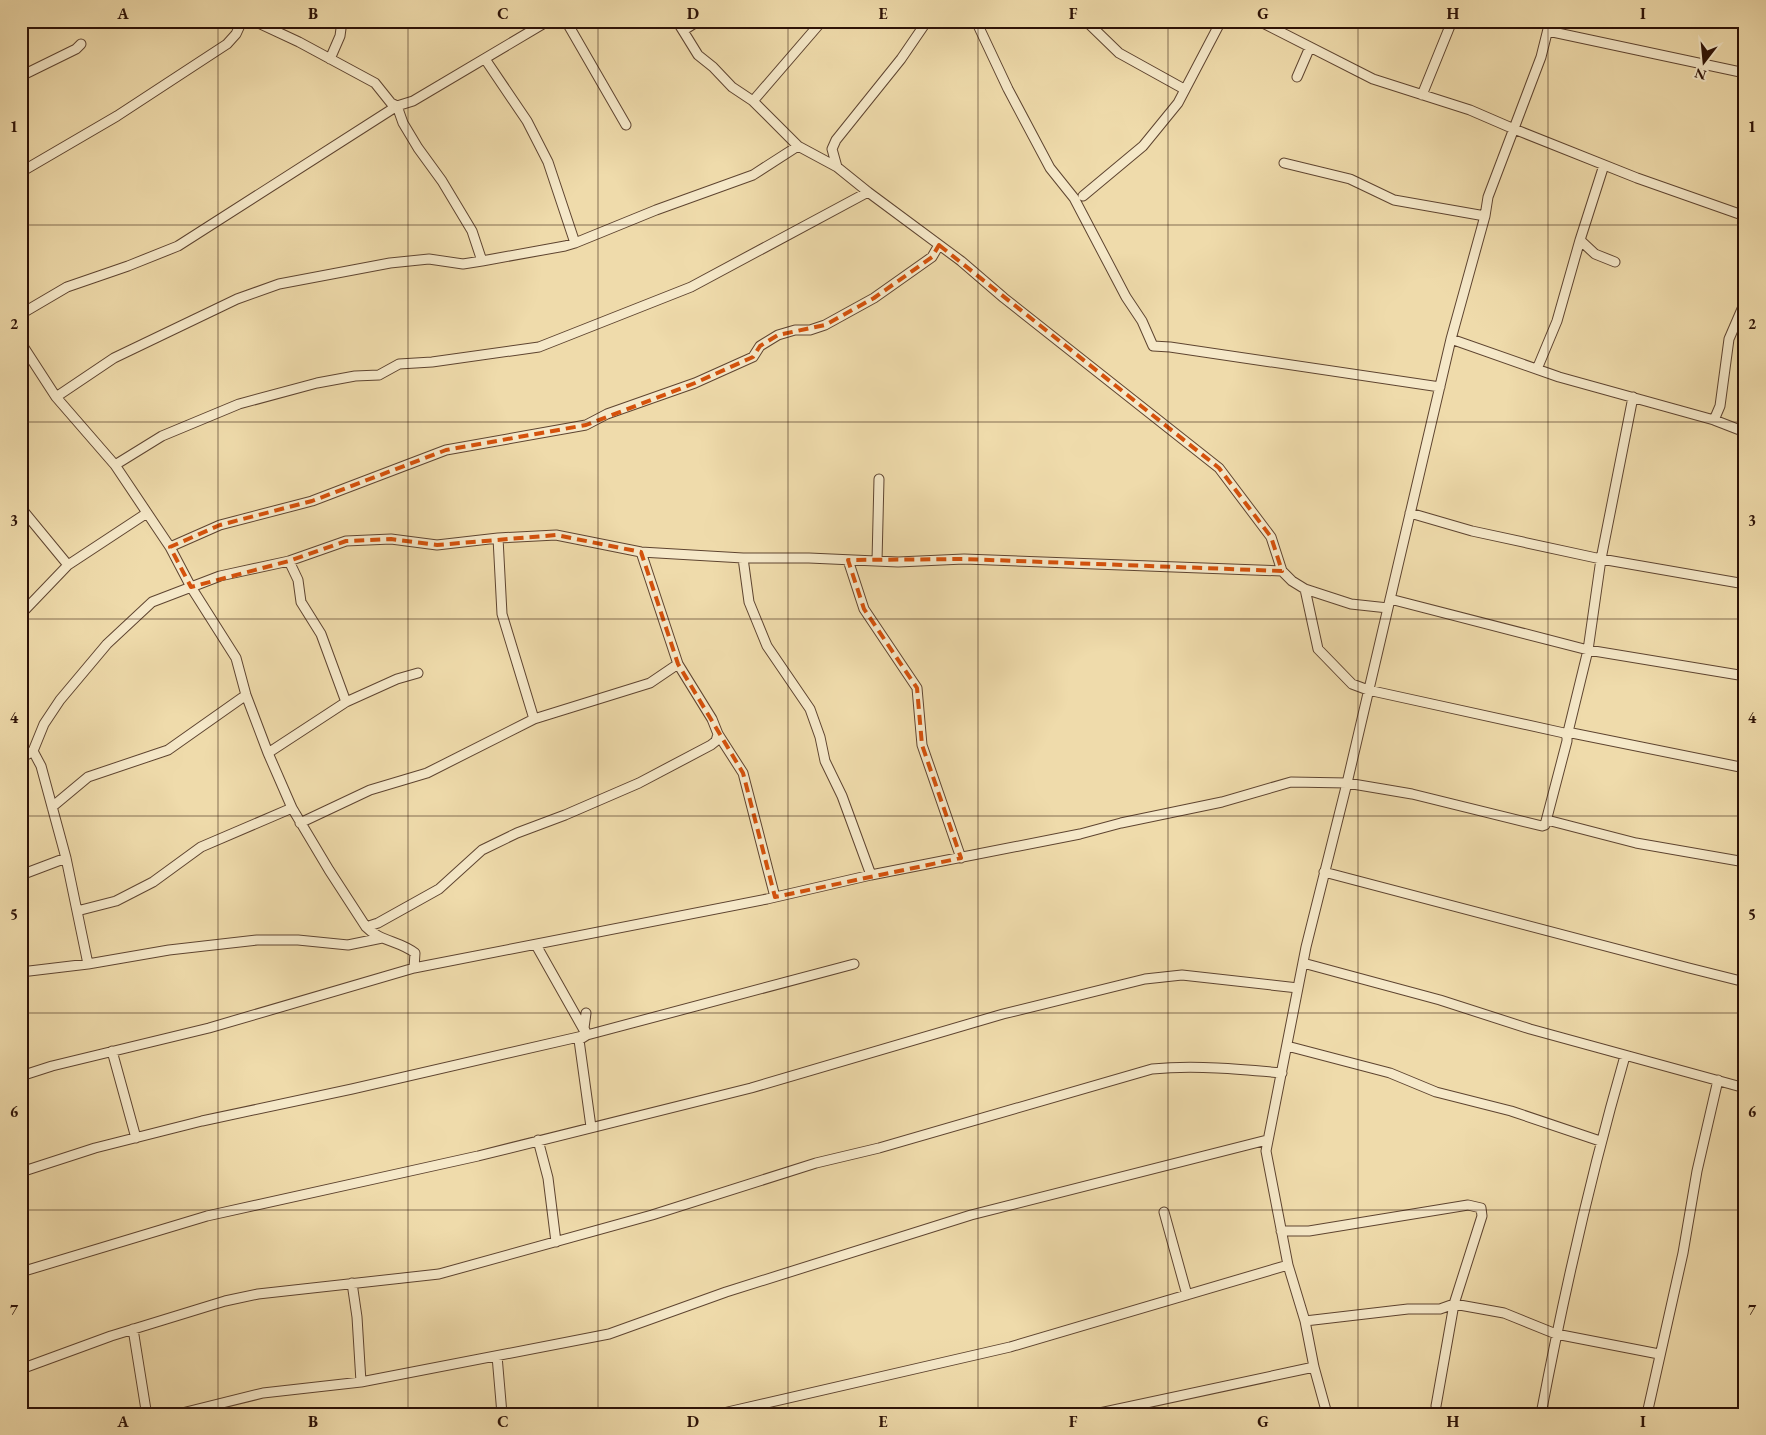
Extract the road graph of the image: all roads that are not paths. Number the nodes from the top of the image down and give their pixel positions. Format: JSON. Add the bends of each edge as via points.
{"nodes":[{"id":1,"x":242,"y":21,"type":"edge"},
{"id":2,"x":254,"y":21,"type":"edge"},
{"id":3,"x":342,"y":21,"type":"edge"},
{"id":4,"x":548,"y":21,"type":"edge"},
{"id":5,"x":566,"y":21,"type":"edge"},
{"id":6,"x":678,"y":21,"type":"edge"},
{"id":7,"x":698,"y":21,"type":"edge"},
{"id":8,"x":822,"y":21,"type":"edge"},
{"id":9,"x":927,"y":21,"type":"edge"},
{"id":10,"x":976,"y":21,"type":"edge"},
{"id":11,"x":1086,"y":21,"type":"edge"},
{"id":12,"x":1221,"y":21,"type":"edge"},
{"id":13,"x":1259,"y":21,"type":"edge"},
{"id":14,"x":1452,"y":21,"type":"edge"},
{"id":15,"x":1550,"y":21,"type":"edge"},
{"id":16,"x":684,"y":30,"type":"junction"},
{"id":17,"x":1548,"y":31,"type":"junction"},
{"id":18,"x":81,"y":44,"type":"dead end"},
{"id":19,"x":1310,"y":47,"type":"junction"},
{"id":20,"x":330,"y":59,"type":"junction"},
{"id":21,"x":485,"y":59,"type":"junction"},
{"id":22,"x":1745,"y":73,"type":"edge"},
{"id":23,"x":21,"y":76,"type":"edge"},
{"id":24,"x":1297,"y":77,"type":"dead end"},
{"id":25,"x":1184,"y":89,"type":"junction"},
{"id":26,"x":1422,"y":95,"type":"junction"},
{"id":27,"x":753,"y":101,"type":"junction"},
{"id":28,"x":397,"y":106,"type":"junction"},
{"id":29,"x":626,"y":125,"type":"dead end"},
{"id":30,"x":1514,"y":129,"type":"junction"},
{"id":31,"x":798,"y":146,"type":"junction"},
{"id":32,"x":1284,"y":163,"type":"dead end"},
{"id":33,"x":1604,"y":165,"type":"junction"},
{"id":34,"x":837,"y":166,"type":"junction"},
{"id":35,"x":21,"y":172,"type":"edge"},
{"id":36,"x":868,"y":192,"type":"junction"},
{"id":37,"x":1083,"y":196,"type":"dead end"},
{"id":38,"x":1485,"y":216,"type":"junction"},
{"id":39,"x":1745,"y":216,"type":"edge"},
{"id":40,"x":1580,"y":240,"type":"junction"},
{"id":41,"x":575,"y":243,"type":"junction"},
{"id":42,"x":939,"y":245,"type":"junction"},
{"id":43,"x":482,"y":261,"type":"junction"},
{"id":44,"x":1615,"y":262,"type":"dead end"},
{"id":45,"x":1745,"y":302,"type":"edge"},
{"id":46,"x":21,"y":314,"type":"edge"},
{"id":47,"x":1451,"y":339,"type":"junction"},
{"id":48,"x":21,"y":343,"type":"edge"},
{"id":49,"x":1537,"y":369,"type":"junction"},
{"id":50,"x":1440,"y":387,"type":"junction"},
{"id":51,"x":56,"y":397,"type":"junction"},
{"id":52,"x":1633,"y":397,"type":"junction"},
{"id":53,"x":1714,"y":420,"type":"junction"},
{"id":54,"x":1745,"y":432,"type":"edge"},
{"id":55,"x":115,"y":465,"type":"junction"},
{"id":56,"x":879,"y":479,"type":"dead end"},
{"id":57,"x":21,"y":508,"type":"edge"},
{"id":58,"x":147,"y":513,"type":"junction"},
{"id":59,"x":1410,"y":513,"type":"junction"},
{"id":60,"x":498,"y":538,"type":"junction"},
{"id":61,"x":170,"y":546,"type":"junction"},
{"id":62,"x":641,"y":552,"type":"junction"},
{"id":63,"x":743,"y":558,"type":"junction"},
{"id":64,"x":1601,"y":559,"type":"junction"},
{"id":65,"x":848,"y":560,"type":"junction"},
{"id":66,"x":290,"y":561,"type":"junction"},
{"id":67,"x":877,"y":561,"type":"junction"},
{"id":68,"x":68,"y":564,"type":"junction"},
{"id":69,"x":1282,"y":571,"type":"junction"},
{"id":70,"x":1745,"y":584,"type":"edge"},
{"id":71,"x":191,"y":587,"type":"junction"},
{"id":72,"x":1305,"y":589,"type":"junction"},
{"id":73,"x":1389,"y":604,"type":"junction"},
{"id":74,"x":21,"y":614,"type":"edge"},
{"id":75,"x":1588,"y":650,"type":"junction"},
{"id":76,"x":678,"y":664,"type":"junction"},
{"id":77,"x":418,"y":673,"type":"dead end"},
{"id":78,"x":1745,"y":676,"type":"edge"},
{"id":79,"x":1368,"y":690,"type":"junction"},
{"id":80,"x":246,"y":695,"type":"junction"},
{"id":81,"x":346,"y":702,"type":"junction"},
{"id":82,"x":534,"y":719,"type":"junction"},
{"id":83,"x":718,"y":734,"type":"junction"},
{"id":84,"x":1567,"y":734,"type":"junction"},
{"id":85,"x":33,"y":751,"type":"junction"},
{"id":86,"x":268,"y":753,"type":"junction"},
{"id":87,"x":21,"y":758,"type":"edge"},
{"id":88,"x":1745,"y":768,"type":"edge"},
{"id":89,"x":1347,"y":783,"type":"junction"},
{"id":90,"x":52,"y":807,"type":"junction"},
{"id":91,"x":292,"y":808,"type":"junction"},
{"id":92,"x":1546,"y":820,"type":"junction"},
{"id":93,"x":300,"y":823,"type":"junction"},
{"id":94,"x":66,"y":858,"type":"junction"},
{"id":95,"x":961,"y":858,"type":"junction"},
{"id":96,"x":1745,"y":862,"type":"edge"},
{"id":97,"x":1324,"y":872,"type":"junction"},
{"id":98,"x":21,"y":875,"type":"edge"},
{"id":99,"x":871,"y":875,"type":"junction"},
{"id":100,"x":775,"y":897,"type":"junction"},
{"id":101,"x":77,"y":911,"type":"junction"},
{"id":102,"x":366,"y":927,"type":"junction"},
{"id":103,"x":382,"y":938,"type":"junction"},
{"id":104,"x":536,"y":945,"type":"junction"},
{"id":105,"x":1302,"y":963,"type":"junction"},
{"id":106,"x":88,"y":964,"type":"junction"},
{"id":107,"x":854,"y":964,"type":"dead end"},
{"id":108,"x":414,"y":968,"type":"junction"},
{"id":109,"x":21,"y":972,"type":"edge"},
{"id":110,"x":1745,"y":982,"type":"edge"},
{"id":111,"x":1298,"y":988,"type":"junction"},
{"id":112,"x":586,"y":1013,"type":"dead end"},
{"id":113,"x":587,"y":1035,"type":"junction"},
{"id":114,"x":1287,"y":1046,"type":"junction"},
{"id":115,"x":112,"y":1052,"type":"junction"},
{"id":116,"x":1625,"y":1056,"type":"junction"},
{"id":117,"x":1282,"y":1073,"type":"junction"},
{"id":118,"x":21,"y":1076,"type":"edge"},
{"id":119,"x":1718,"y":1080,"type":"junction"},
{"id":120,"x":1745,"y":1088,"type":"edge"},
{"id":121,"x":591,"y":1127,"type":"junction"},
{"id":122,"x":136,"y":1138,"type":"junction"},
{"id":123,"x":538,"y":1140,"type":"junction"},
{"id":124,"x":1267,"y":1140,"type":"junction"},
{"id":125,"x":1600,"y":1141,"type":"junction"},
{"id":126,"x":21,"y":1172,"type":"edge"},
{"id":127,"x":1164,"y":1212,"type":"dead end"},
{"id":128,"x":1281,"y":1231,"type":"junction"},
{"id":129,"x":556,"y":1242,"type":"junction"},
{"id":130,"x":1288,"y":1265,"type":"junction"},
{"id":131,"x":21,"y":1272,"type":"edge"},
{"id":132,"x":352,"y":1283,"type":"junction"},
{"id":133,"x":1187,"y":1295,"type":"junction"},
{"id":134,"x":1454,"y":1304,"type":"junction"},
{"id":135,"x":1305,"y":1321,"type":"junction"},
{"id":136,"x":133,"y":1329,"type":"junction"},
{"id":137,"x":1556,"y":1334,"type":"junction"},
{"id":138,"x":1659,"y":1354,"type":"junction"},
{"id":139,"x":497,"y":1356,"type":"junction"},
{"id":140,"x":1314,"y":1367,"type":"junction"},
{"id":141,"x":21,"y":1369,"type":"edge"},
{"id":142,"x":361,"y":1382,"type":"junction"},
{"id":143,"x":1436,"y":1406,"type":"dead end"},
{"id":144,"x":724,"y":1413,"type":"edge"},
{"id":145,"x":148,"y":1414,"type":"edge"},
{"id":146,"x":178,"y":1414,"type":"edge"},
{"id":147,"x":502,"y":1414,"type":"edge"},
{"id":148,"x":1095,"y":1414,"type":"edge"},
{"id":149,"x":1327,"y":1414,"type":"edge"},
{"id":150,"x":1541,"y":1414,"type":"edge"},
{"id":151,"x":1647,"y":1414,"type":"edge"}],
"edges":[{"from":1,"to":35,"type":"street","via":[[226,44],[117,116]]},
{"from":2,"to":20,"type":"street"},
{"from":3,"to":20,"type":"street","via":[[340,36]]},
{"from":4,"to":21,"type":"street"},
{"from":5,"to":29,"type":"street"},
{"from":6,"to":16,"type":"street"},
{"from":7,"to":16,"type":"street"},
{"from":8,"to":27,"type":"street"},
{"from":9,"to":34,"type":"street","via":[[836,140],[832,149]]},
{"from":10,"to":50,"type":"street","via":[[1050,168],[1074,198],[1153,346]]},
{"from":11,"to":25,"type":"street","via":[[1119,53]]},
{"from":12,"to":25,"type":"street"},
{"from":13,"to":19,"type":"street"},
{"from":14,"to":26,"type":"street"},
{"from":15,"to":17,"type":"street"},
{"from":16,"to":27,"type":"street","via":[[698,55],[732,87]]},
{"from":17,"to":22,"type":"street"},
{"from":17,"to":30,"type":"street"},
{"from":18,"to":23,"type":"street"},
{"from":19,"to":24,"type":"street"},
{"from":19,"to":26,"type":"street","via":[[1373,79]]},
{"from":20,"to":28,"type":"street","via":[[375,83]]},
{"from":21,"to":28,"type":"street","via":[[413,102]]},
{"from":21,"to":41,"type":"street","via":[[527,121],[548,162]]},
{"from":25,"to":37,"type":"street","via":[[1178,103],[1143,146]]},
{"from":26,"to":30,"type":"street","via":[[1470,110]]},
{"from":27,"to":31,"type":"street"},
{"from":28,"to":43,"type":"street","via":[[418,148],[472,231]]},
{"from":28,"to":46,"type":"street","via":[[178,246],[67,287]]},
{"from":30,"to":33,"type":"street"},
{"from":30,"to":38,"type":"street","via":[[1488,197]]},
{"from":31,"to":34,"type":"street"},
{"from":31,"to":41,"type":"street","via":[[753,175]]},
{"from":32,"to":38,"type":"street","via":[[1350,179],[1394,200]]},
{"from":33,"to":39,"type":"street"},
{"from":33,"to":40,"type":"street"},
{"from":34,"to":36,"type":"street"},
{"from":36,"to":42,"type":"street"},
{"from":36,"to":55,"type":"street","via":[[690,287],[539,347],[399,364],[379,375],[317,383],[239,404],[162,436]]},
{"from":38,"to":47,"type":"street"},
{"from":40,"to":44,"type":"street","via":[[1595,254]]},
{"from":40,"to":49,"type":"street","via":[[1557,321]]},
{"from":41,"to":43,"type":"street"},
{"from":42,"to":61,"type":"street","via":[[932,257],[874,298],[825,325],[778,335],[760,346],[752,357],[696,383],[607,414],[586,425],[446,450],[312,501],[220,525]]},
{"from":42,"to":69,"type":"street","via":[[1219,468],[1271,537]]},
{"from":43,"to":51,"type":"street","via":[[463,264],[429,259],[390,263],[279,284],[237,299],[114,358]]},
{"from":45,"to":53,"type":"street","via":[[1729,339],[1720,406]]},
{"from":47,"to":49,"type":"street"},
{"from":47,"to":50,"type":"street"},
{"from":48,"to":51,"type":"street"},
{"from":49,"to":52,"type":"street"},
{"from":50,"to":59,"type":"street"},
{"from":51,"to":55,"type":"street"},
{"from":52,"to":53,"type":"street"},
{"from":52,"to":64,"type":"street"},
{"from":53,"to":54,"type":"street"},
{"from":55,"to":58,"type":"street"},
{"from":56,"to":67,"type":"street"},
{"from":57,"to":68,"type":"street"},
{"from":58,"to":61,"type":"street"},
{"from":58,"to":68,"type":"street"},
{"from":59,"to":64,"type":"street","via":[[1472,531]]},
{"from":59,"to":73,"type":"street"},
{"from":60,"to":62,"type":"street","via":[[556,536]]},
{"from":60,"to":66,"type":"street","via":[[437,545],[391,539],[346,541]]},
{"from":60,"to":82,"type":"street","via":[[502,614]]},
{"from":61,"to":71,"type":"street"},
{"from":62,"to":63,"type":"street"},
{"from":62,"to":76,"type":"street"},
{"from":63,"to":65,"type":"street"},
{"from":63,"to":99,"type":"street","via":[[749,602],[766,646],[810,709],[825,761],[842,796]]},
{"from":64,"to":70,"type":"street"},
{"from":64,"to":75,"type":"street"},
{"from":65,"to":67,"type":"street"},
{"from":65,"to":95,"type":"street","via":[[864,609],[917,688],[922,745]]},
{"from":66,"to":71,"type":"street","via":[[220,576]]},
{"from":66,"to":81,"type":"street","via":[[298,580],[301,602],[321,634]]},
{"from":67,"to":69,"type":"street","via":[[964,559]]},
{"from":68,"to":74,"type":"street"},
{"from":69,"to":72,"type":"street"},
{"from":71,"to":80,"type":"street","via":[[236,658]]},
{"from":71,"to":85,"type":"street","via":[[152,602],[107,644],[60,700],[44,724]]},
{"from":72,"to":73,"type":"street","via":[[1351,604]]},
{"from":72,"to":79,"type":"street","via":[[1318,649],[1352,684]]},
{"from":73,"to":75,"type":"street"},
{"from":73,"to":79,"type":"street"},
{"from":75,"to":78,"type":"street"},
{"from":75,"to":84,"type":"street"},
{"from":76,"to":82,"type":"street","via":[[650,683]]},
{"from":76,"to":83,"type":"street"},
{"from":77,"to":81,"type":"street"},
{"from":79,"to":84,"type":"street"},
{"from":79,"to":89,"type":"street"},
{"from":80,"to":86,"type":"street"},
{"from":80,"to":90,"type":"street","via":[[168,750],[88,778]]},
{"from":81,"to":86,"type":"street"},
{"from":82,"to":93,"type":"street","via":[[427,773],[370,790]]},
{"from":83,"to":100,"type":"street","via":[[743,773]]},
{"from":83,"to":102,"type":"street","via":[[711,745],[639,783],[482,850],[439,889]]},
{"from":84,"to":88,"type":"street"},
{"from":84,"to":92,"type":"street"},
{"from":85,"to":87,"type":"street"},
{"from":85,"to":90,"type":"street","via":[[41,766]]},
{"from":86,"to":91,"type":"street"},
{"from":89,"to":92,"type":"street","via":[[1412,794],[1542,826]]},
{"from":89,"to":95,"type":"street","via":[[1291,782],[1222,802]]},
{"from":89,"to":97,"type":"street"},
{"from":90,"to":94,"type":"street"},
{"from":91,"to":93,"type":"street"},
{"from":91,"to":101,"type":"street","via":[[202,847],[152,882],[116,901]]},
{"from":92,"to":96,"type":"street","via":[[1636,842]]},
{"from":93,"to":102,"type":"street"},
{"from":94,"to":98,"type":"street"},
{"from":94,"to":101,"type":"street"},
{"from":95,"to":99,"type":"street"},
{"from":97,"to":105,"type":"street"},
{"from":97,"to":110,"type":"street"},
{"from":99,"to":100,"type":"street"},
{"from":100,"to":104,"type":"street"},
{"from":101,"to":106,"type":"street"},
{"from":102,"to":103,"type":"street"},
{"from":103,"to":106,"type":"street","via":[[348,945],[257,940],[168,950]]},
{"from":103,"to":108,"type":"street","via":[[408,947],[415,953]]},
{"from":104,"to":108,"type":"street"},
{"from":104,"to":113,"type":"street"},
{"from":105,"to":111,"type":"street"},
{"from":105,"to":116,"type":"street","via":[[1440,1000]]},
{"from":106,"to":109,"type":"street"},
{"from":107,"to":113,"type":"street"},
{"from":108,"to":115,"type":"street","via":[[209,1028]]},
{"from":111,"to":114,"type":"street"},
{"from":111,"to":121,"type":"street","via":[[1182,975],[1145,979],[1003,1014],[751,1088]]},
{"from":112,"to":113,"type":"street","via":[[584,1028]]},
{"from":113,"to":121,"type":"street","via":[[579,1040]]},
{"from":113,"to":122,"type":"street"},
{"from":114,"to":117,"type":"street"},
{"from":114,"to":125,"type":"street","via":[[1390,1073],[1436,1092],[1511,1111]]},
{"from":115,"to":118,"type":"street"},
{"from":115,"to":122,"type":"street"},
{"from":116,"to":119,"type":"street"},
{"from":116,"to":125,"type":"street"},
{"from":117,"to":124,"type":"street"},
{"from":117,"to":129,"type":"street","via":[[1240,1069],[1152,1069],[879,1148],[816,1163],[652,1216]]},
{"from":119,"to":120,"type":"street"},
{"from":119,"to":138,"type":"street"},
{"from":121,"to":123,"type":"street"},
{"from":122,"to":126,"type":"street"},
{"from":123,"to":129,"type":"street","via":[[548,1178]]},
{"from":123,"to":131,"type":"street","via":[[207,1216]]},
{"from":124,"to":128,"type":"street","via":[[1266,1151]]},
{"from":124,"to":139,"type":"street","via":[[971,1215],[726,1292],[609,1334]]},
{"from":125,"to":137,"type":"street"},
{"from":127,"to":133,"type":"street"},
{"from":128,"to":130,"type":"street"},
{"from":128,"to":134,"type":"street","via":[[1309,1231],[1468,1205],[1480,1208],[1482,1216]]},
{"from":129,"to":132,"type":"street","via":[[438,1274]]},
{"from":130,"to":133,"type":"street"},
{"from":130,"to":135,"type":"street"},
{"from":132,"to":136,"type":"street","via":[[226,1300]]},
{"from":132,"to":142,"type":"street","via":[[358,1317]]},
{"from":133,"to":144,"type":"street","via":[[1010,1347]]},
{"from":134,"to":135,"type":"street","via":[[1440,1309],[1408,1309]]},
{"from":134,"to":137,"type":"street","via":[[1504,1313]]},
{"from":134,"to":143,"type":"street"},
{"from":135,"to":140,"type":"street"},
{"from":136,"to":141,"type":"street"},
{"from":136,"to":145,"type":"street"},
{"from":137,"to":138,"type":"street"},
{"from":137,"to":150,"type":"street"},
{"from":138,"to":151,"type":"street"},
{"from":139,"to":142,"type":"street"},
{"from":139,"to":147,"type":"street"},
{"from":140,"to":148,"type":"street"},
{"from":140,"to":149,"type":"street"},
{"from":142,"to":146,"type":"street","via":[[263,1393]]}]}
